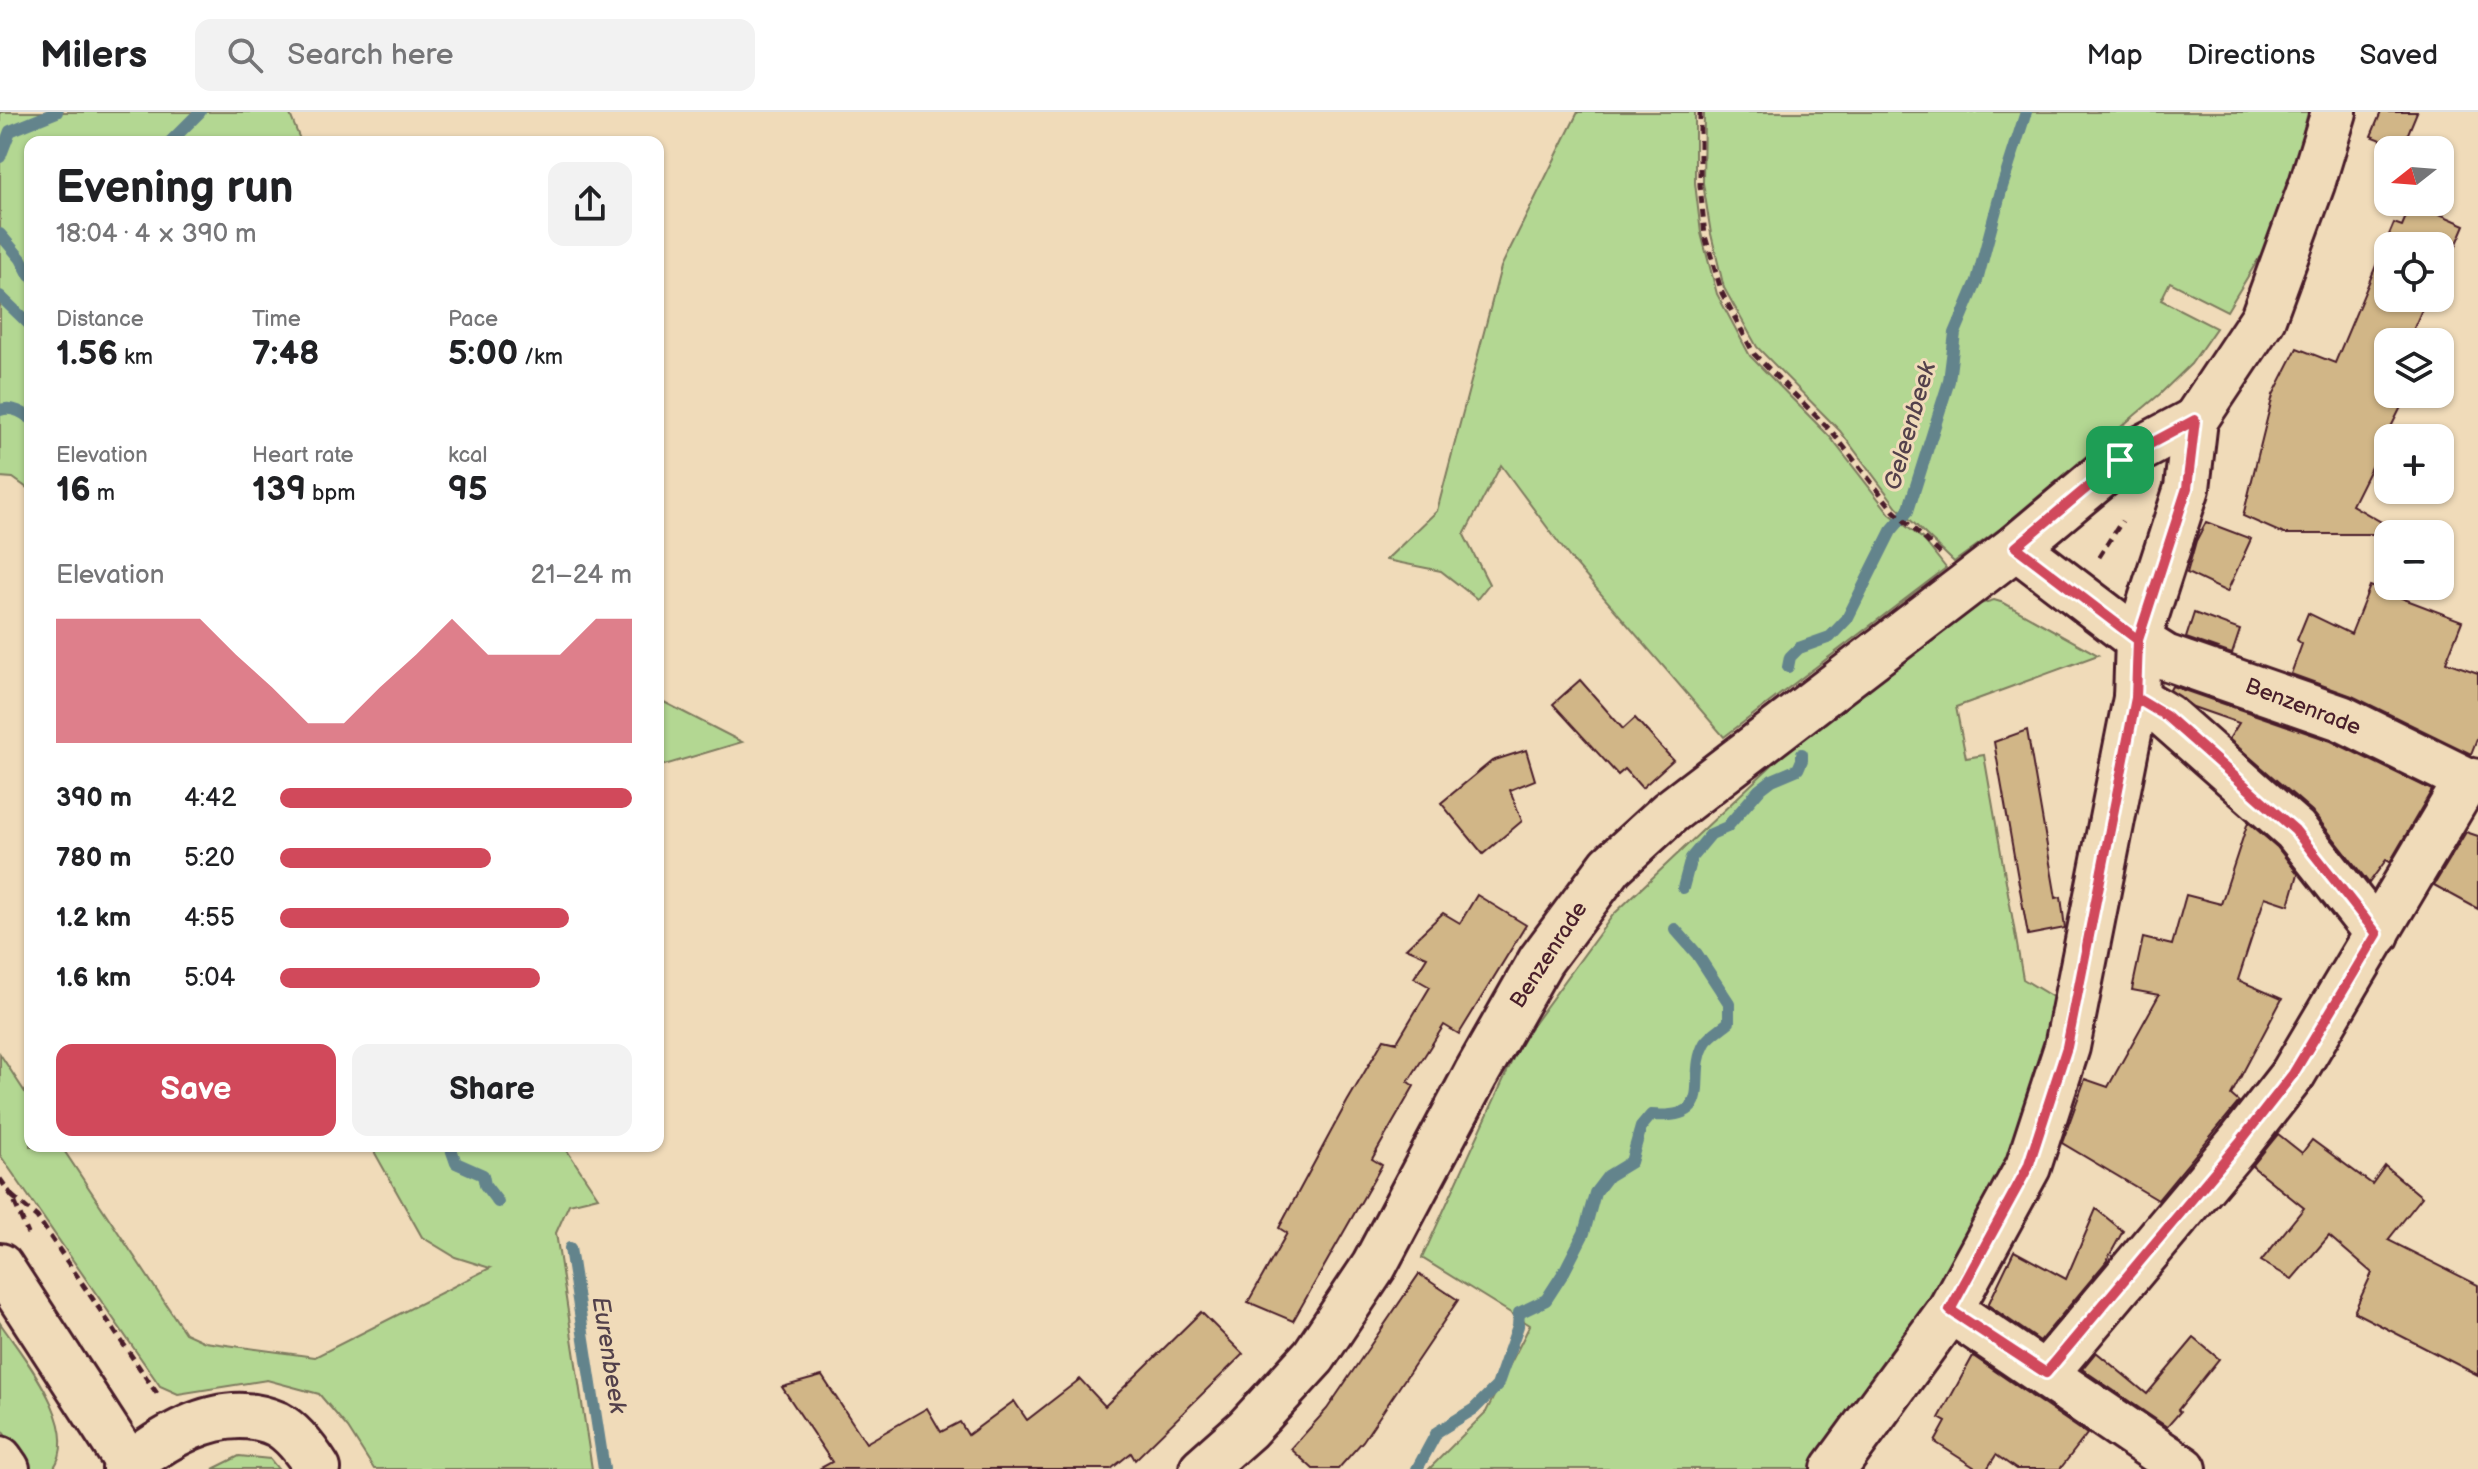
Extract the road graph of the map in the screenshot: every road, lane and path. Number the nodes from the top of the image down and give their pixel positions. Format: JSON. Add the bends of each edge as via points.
{"nodes":[{"id":1,"x":1700,"y":112,"type":"edge"},
{"id":2,"x":2334,"y":112,"type":"edge"},
{"id":3,"x":2195,"y":420,"type":"junction"},
{"id":4,"x":1921,"y":533,"type":"dead end"},
{"id":5,"x":2016,"y":547,"type":"junction"},
{"id":6,"x":2138,"y":640,"type":"junction"},
{"id":7,"x":2136,"y":698,"type":"junction"},
{"id":8,"x":2472,"y":781,"type":"edge"},
{"id":9,"x":2377,"y":934,"type":"junction"},
{"id":10,"x":0,"y":1179,"type":"edge"},
{"id":11,"x":0,"y":1266,"type":"edge"},
{"id":12,"x":1950,"y":1310,"type":"junction"},
{"id":13,"x":2046,"y":1373,"type":"junction"},
{"id":14,"x":182,"y":1431,"type":"junction"},
{"id":15,"x":0,"y":1459,"type":"edge"},
{"id":16,"x":129,"y":1468,"type":"edge"},
{"id":17,"x":7,"y":1469,"type":"edge"},
{"id":18,"x":318,"y":1469,"type":"edge"},
{"id":19,"x":1202,"y":1469,"type":"edge"},
{"id":20,"x":1834,"y":1469,"type":"edge"},
{"id":21,"x":2184,"y":1469,"type":"edge"}],
"edges":[{"from":1,"to":4,"type":"path","via":[[1705,236],[1722,293],[1754,354],[1832,432],[1894,511]]},
{"from":2,"to":3,"type":"street","name":"Benzenrade","via":[[2263,318]]},
{"from":3,"to":5,"type":"street","name":"Benzenrade","via":[[2120,460]]},
{"from":3,"to":6,"type":"street","name":"Benzenrade","via":[[2187,488]]},
{"from":5,"to":6,"type":"street","name":"Benzenrade"},
{"from":5,"to":19,"type":"street","name":"Benzenrade","via":[[1670,812],[1611,866],[1541,960],[1374,1266],[1314,1356]]},
{"from":6,"to":7,"type":"street","name":"Benzenrade"},
{"from":6,"to":8,"type":"street","name":"Benzenrade","via":[[2165,657],[2341,718]]},
{"from":7,"to":9,"type":"street","via":[[2166,716],[2295,830]]},
{"from":7,"to":12,"type":"street","name":"Benzenrade","via":[[2067,1047],[2028,1167]]},
{"from":8,"to":9,"type":"street","name":"Benzenrade"},
{"from":9,"to":13,"type":"street","name":"Benzenrade","via":[[2293,1074]]},
{"from":10,"to":14,"type":"path","via":[[37,1217]]},
{"from":11,"to":16,"type":"street"},
{"from":12,"to":13,"type":"street"},
{"from":12,"to":20,"type":"street","name":"Benzenrade"},
{"from":13,"to":21,"type":"street"},
{"from":14,"to":16,"type":"street"},
{"from":14,"to":18,"type":"street","via":[[222,1416],[277,1424]]},
{"from":15,"to":17,"type":"street"}]}
